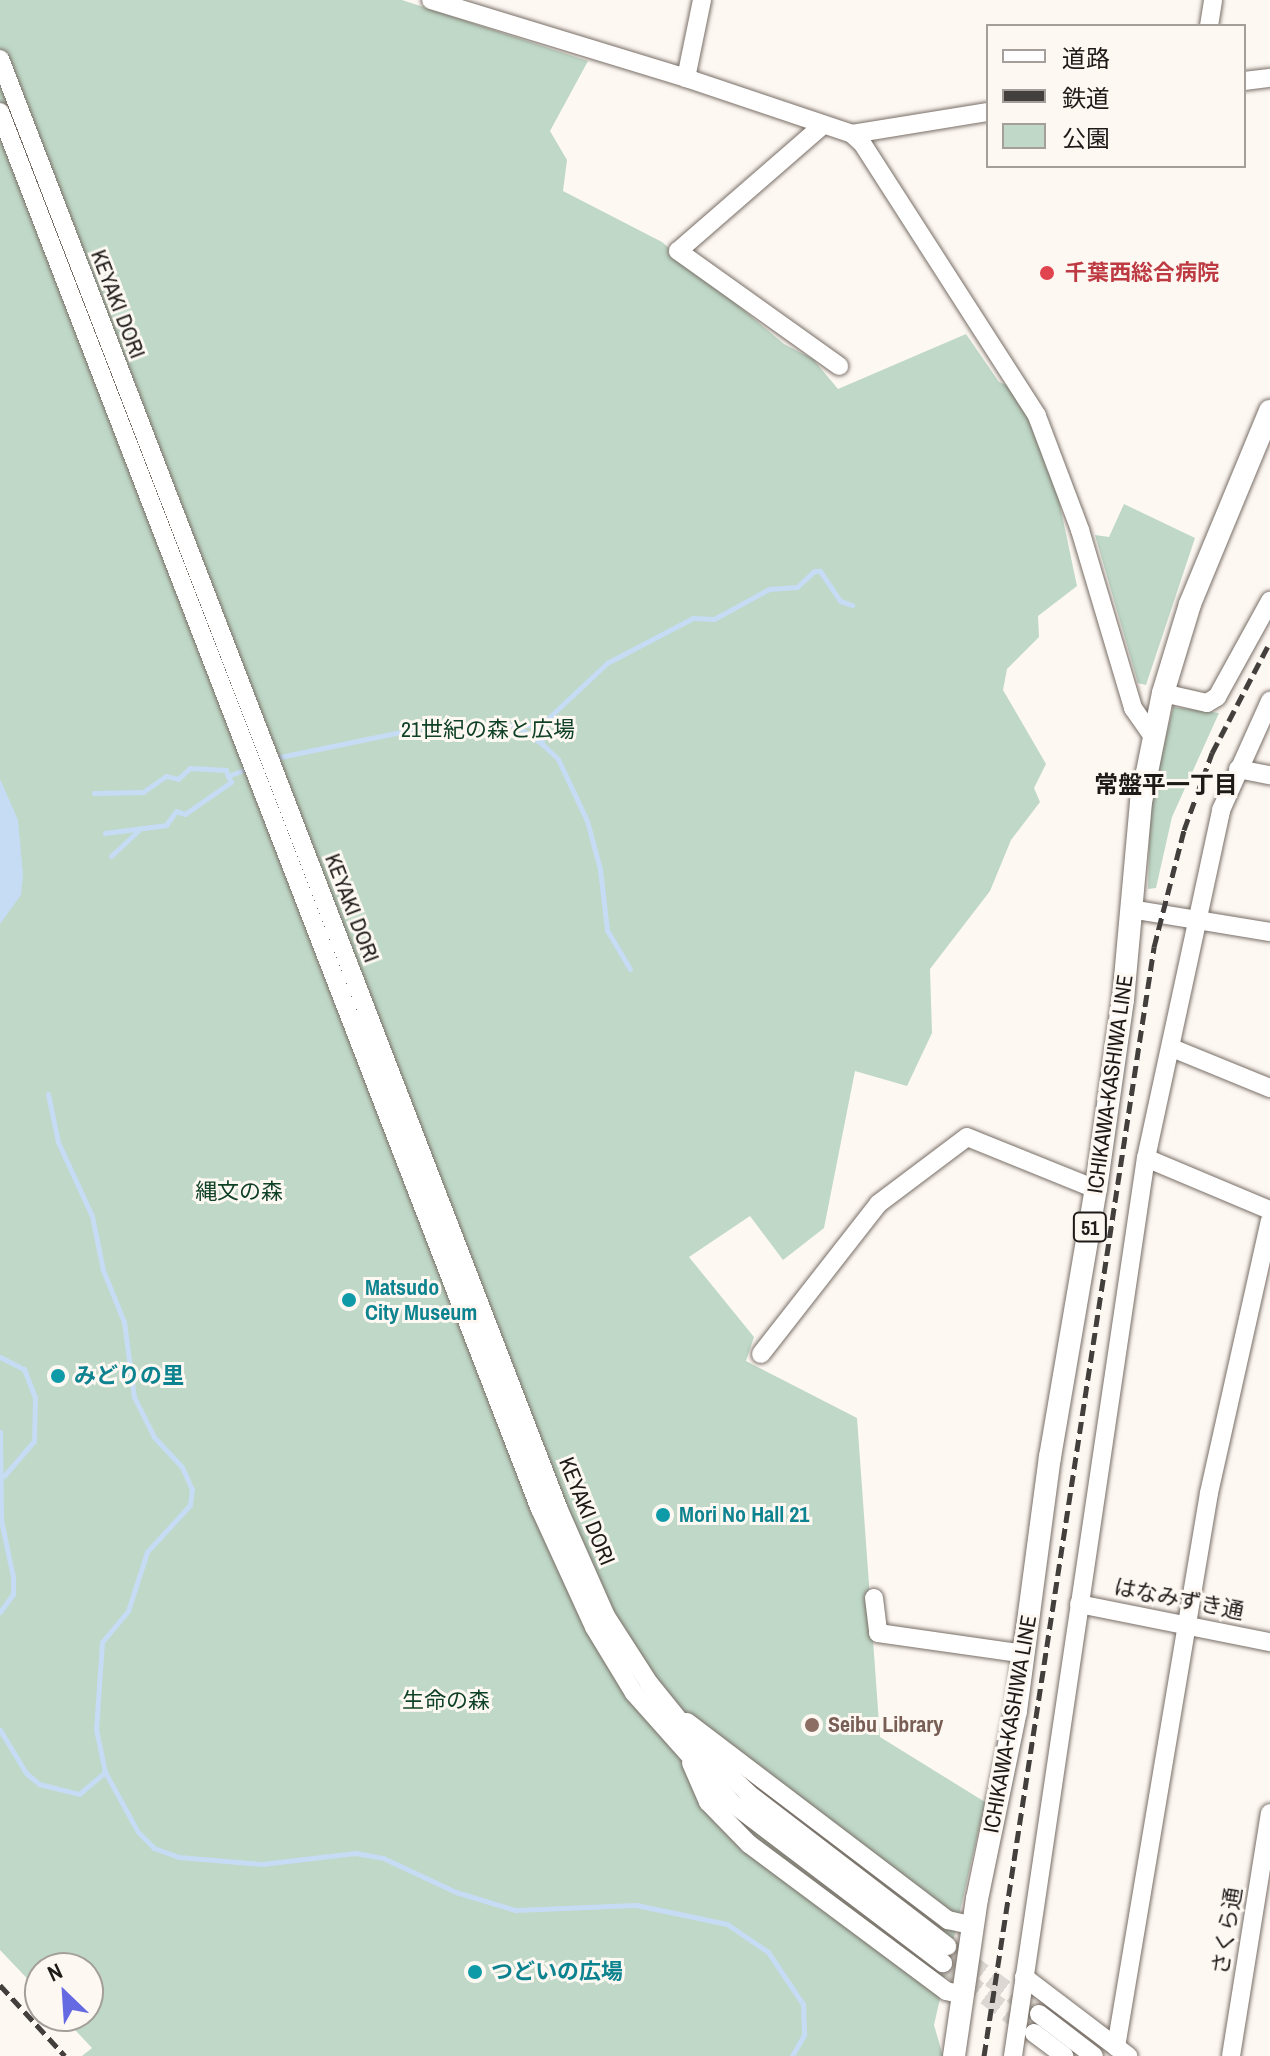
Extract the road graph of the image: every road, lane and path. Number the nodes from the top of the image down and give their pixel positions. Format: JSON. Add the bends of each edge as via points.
{"nodes":[{"id":1,"x":431,"y":0,"type":"edge"},
{"id":2,"x":702,"y":0,"type":"edge"},
{"id":3,"x":1213,"y":0,"type":"edge"},
{"id":4,"x":1209,"y":24,"type":"edge"},
{"id":5,"x":0,"y":59,"type":"edge"},
{"id":6,"x":686,"y":78,"type":"junction"},
{"id":7,"x":1270,"y":78,"type":"edge"},
{"id":8,"x":1246,"y":81,"type":"edge"},
{"id":9,"x":0,"y":83,"type":"edge"},
{"id":10,"x":986,"y":112,"type":"edge"},
{"id":11,"x":1,"y":114,"type":"edge"},
{"id":12,"x":823,"y":125,"type":"junction"},
{"id":13,"x":852,"y":134,"type":"junction"},
{"id":14,"x":43,"y":199,"type":"junction"},
{"id":15,"x":839,"y":366,"type":"dead end"},
{"id":16,"x":1270,"y":411,"type":"edge"},
{"id":17,"x":1270,"y":601,"type":"edge"},
{"id":18,"x":1163,"y":693,"type":"junction"},
{"id":19,"x":1270,"y":701,"type":"edge"},
{"id":20,"x":1154,"y":738,"type":"junction"},
{"id":21,"x":1238,"y":769,"type":"junction"},
{"id":22,"x":1270,"y":775,"type":"edge"},
{"id":23,"x":1131,"y":909,"type":"junction"},
{"id":24,"x":1196,"y":919,"type":"junction"},
{"id":25,"x":326,"y":928,"type":"junction"},
{"id":26,"x":1270,"y":932,"type":"edge"},
{"id":27,"x":1172,"y":1048,"type":"junction"},
{"id":28,"x":1270,"y":1088,"type":"edge"},
{"id":29,"x":1146,"y":1158,"type":"junction"},
{"id":30,"x":1096,"y":1189,"type":"junction"},
{"id":31,"x":1270,"y":1210,"type":"edge"},
{"id":32,"x":1270,"y":1221,"type":"edge"},
{"id":33,"x":761,"y":1354,"type":"dead end"},
{"id":34,"x":874,"y":1598,"type":"dead end"},
{"id":35,"x":1079,"y":1604,"type":"junction"},
{"id":36,"x":1189,"y":1625,"type":"junction"},
{"id":37,"x":1270,"y":1642,"type":"edge"},
{"id":38,"x":1025,"y":1654,"type":"junction"},
{"id":39,"x":674,"y":1715,"type":"junction"},
{"id":40,"x":696,"y":1755,"type":"junction"},
{"id":41,"x":1270,"y":1813,"type":"edge"},
{"id":42,"x":1262,"y":1907,"type":"edge"},
{"id":43,"x":973,"y":1926,"type":"junction"},
{"id":44,"x":945,"y":1954,"type":"tunnel mouth"},
{"id":45,"x":1024,"y":1977,"type":"junction"},
{"id":46,"x":963,"y":1995,"type":"junction"},
{"id":47,"x":1039,"y":2014,"type":"tunnel mouth"},
{"id":48,"x":1034,"y":2033,"type":"tunnel mouth"},
{"id":49,"x":1122,"y":2052,"type":"edge"},
{"id":50,"x":1018,"y":2054,"type":"edge"},
{"id":51,"x":954,"y":2056,"type":"edge"},
{"id":52,"x":1064,"y":2056,"type":"edge"},
{"id":53,"x":1094,"y":2056,"type":"edge"},
{"id":54,"x":1231,"y":2056,"type":"edge"}],
"edges":[{"from":1,"to":6,"type":"street"},
{"from":2,"to":6,"type":"street"},
{"from":3,"to":4,"type":"street"},
{"from":5,"to":14,"type":"street","name":"KEYAKI DORI"},
{"from":6,"to":12,"type":"street"},
{"from":7,"to":8,"type":"street"},
{"from":9,"to":11,"type":"street"},
{"from":10,"to":13,"type":"street"},
{"from":11,"to":14,"type":"street"},
{"from":12,"to":13,"type":"street"},
{"from":12,"to":15,"type":"street","via":[[678,251]]},
{"from":13,"to":20,"type":"street","via":[[1037,416],[1080,530],[1133,708]]},
{"from":14,"to":25,"type":"street","name":"KEYAKI DORI"},
{"from":16,"to":18,"type":"main road","name":"ICHIKAWA-KASHIWA LINE","number":"51","via":[[1213,538]]},
{"from":17,"to":18,"type":"street","via":[[1217,697],[1207,703]]},
{"from":18,"to":20,"type":"main road","name":"ICHIKAWA-KASHIWA LINE","number":"51"},
{"from":19,"to":21,"type":"street"},
{"from":20,"to":23,"type":"main road","name":"ICHIKAWA-KASHIWA LINE","number":"51","via":[[1141,802]]},
{"from":21,"to":22,"type":"street"},
{"from":21,"to":24,"type":"street","via":[[1221,810]]},
{"from":23,"to":24,"type":"street"},
{"from":23,"to":30,"type":"main road","name":"ICHIKAWA-KASHIWA LINE","number":"51"},
{"from":24,"to":26,"type":"street"},
{"from":24,"to":27,"type":"street"},
{"from":25,"to":39,"type":"street","name":"KEYAKI DORI","via":[[576,1554],[606,1616]]},
{"from":25,"to":40,"type":"street","name":"KEYAKI DORI","via":[[561,1562],[634,1693]]},
{"from":27,"to":28,"type":"street"},
{"from":27,"to":29,"type":"street"},
{"from":29,"to":31,"type":"street"},
{"from":29,"to":35,"type":"street"},
{"from":30,"to":33,"type":"street","via":[[967,1137],[878,1204]]},
{"from":30,"to":38,"type":"main road","name":"ICHIKAWA-KASHIWA LINE","number":"51","via":[[1050,1457]]},
{"from":32,"to":36,"type":"street","via":[[1209,1493]]},
{"from":34,"to":38,"type":"street","via":[[878,1633]]},
{"from":35,"to":36,"type":"street","name":"はなみずき通"},
{"from":35,"to":45,"type":"street"},
{"from":36,"to":37,"type":"street","name":"はなみずき通"},
{"from":36,"to":49,"type":"street"},
{"from":38,"to":43,"type":"main road","name":"ICHIKAWA-KASHIWA LINE","number":"51"},
{"from":39,"to":40,"type":"street","name":"KEYAKI DORI"},
{"from":39,"to":43,"type":"street","via":[[948,1920]]},
{"from":40,"to":44,"type":"street","via":[[732,1803]]},
{"from":40,"to":46,"type":"street","via":[[708,1802],[749,1844],[946,1991]]},
{"from":41,"to":42,"type":"street","name":"さくら通"},
{"from":42,"to":54,"type":"street","name":"さくら通"},
{"from":43,"to":46,"type":"main road","name":"ICHIKAWA-KASHIWA LINE","number":"51"},
{"from":45,"to":49,"type":"street"},
{"from":45,"to":50,"type":"street"},
{"from":46,"to":51,"type":"main road","name":"ICHIKAWA-KASHIWA LINE","number":"51"},
{"from":47,"to":53,"type":"street"},
{"from":48,"to":52,"type":"street"}]}
